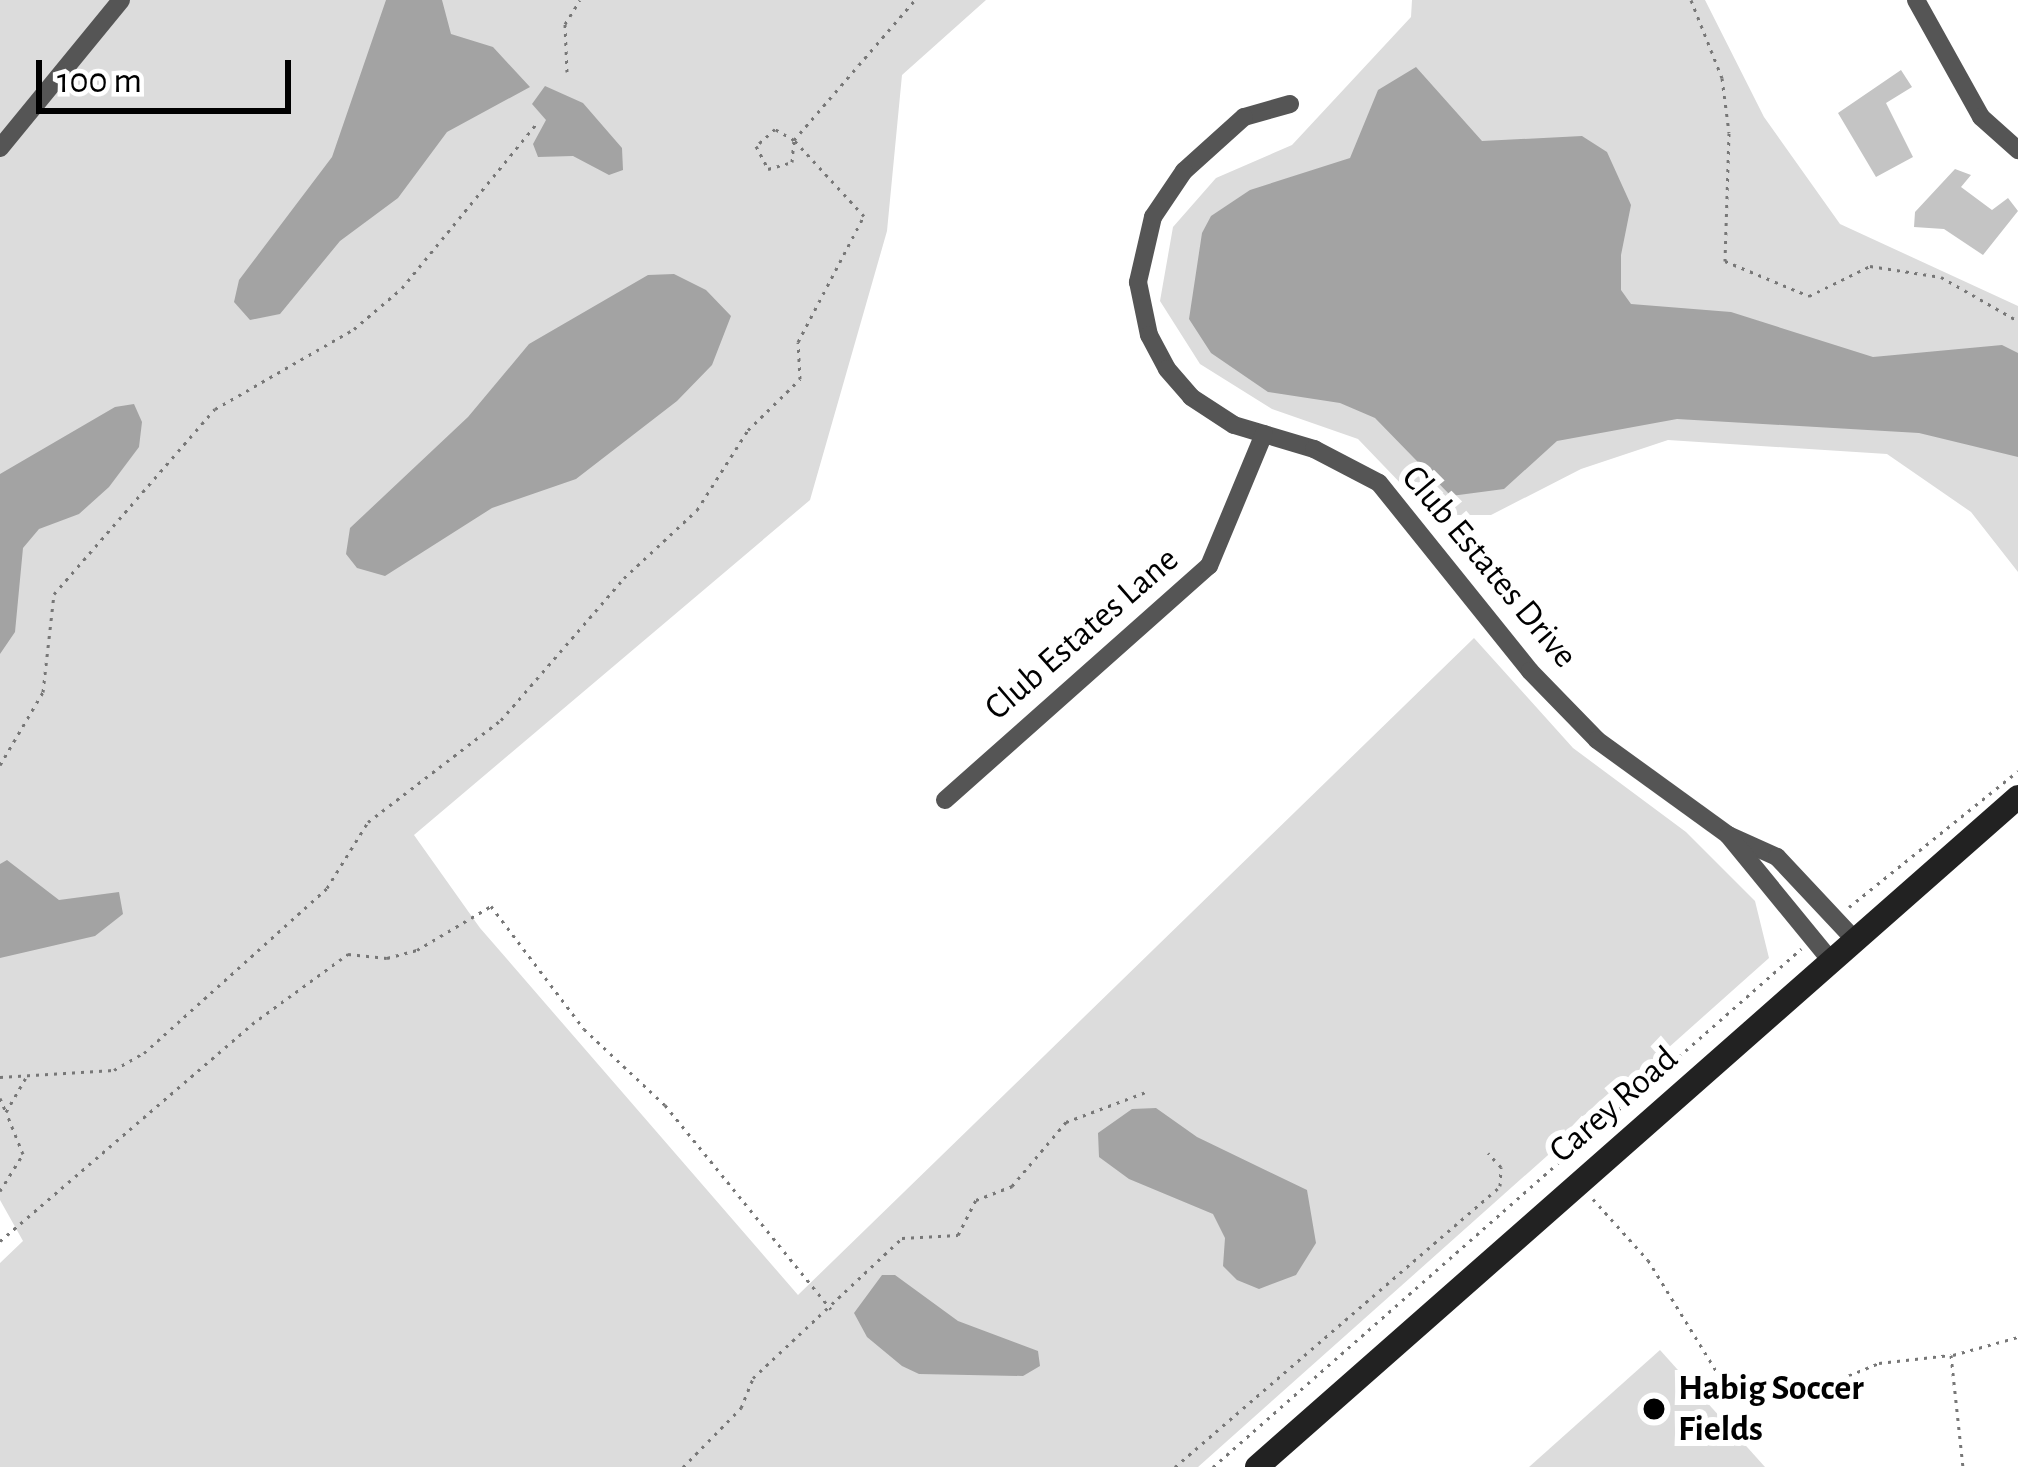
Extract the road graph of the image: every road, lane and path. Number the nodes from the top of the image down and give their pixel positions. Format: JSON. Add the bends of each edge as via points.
{"nodes":[{"id":1,"x":121,"y":0,"type":"edge"},
{"id":2,"x":580,"y":0,"type":"edge"},
{"id":3,"x":915,"y":0,"type":"edge"},
{"id":4,"x":1691,"y":0,"type":"edge"},
{"id":5,"x":1916,"y":0,"type":"edge"},
{"id":6,"x":567,"y":72,"type":"dead end"},
{"id":7,"x":1290,"y":104,"type":"dead end"},
{"id":8,"x":538,"y":122,"type":"dead end"},
{"id":9,"x":794,"y":140,"type":"junction"},
{"id":10,"x":0,"y":148,"type":"edge"},
{"id":11,"x":2018,"y":150,"type":"edge"},
{"id":12,"x":2018,"y":321,"type":"edge"},
{"id":13,"x":1264,"y":434,"type":"junction"},
{"id":14,"x":0,"y":765,"type":"edge"},
{"id":15,"x":2018,"y":771,"type":"edge"},
{"id":16,"x":2018,"y":797,"type":"edge"},
{"id":17,"x":945,"y":800,"type":"dead end"},
{"id":18,"x":1729,"y":836,"type":"junction"},
{"id":19,"x":1817,"y":897,"type":"junction"},
{"id":20,"x":1795,"y":919,"type":"junction"},
{"id":21,"x":1836,"y":919,"type":"junction"},
{"id":22,"x":1811,"y":938,"type":"junction"},
{"id":23,"x":1855,"y":940,"type":"junction"},
{"id":24,"x":1831,"y":962,"type":"junction"},
{"id":25,"x":0,"y":1077,"type":"edge"},
{"id":26,"x":28,"y":1077,"type":"junction"},
{"id":27,"x":1146,"y":1092,"type":"dead end"},
{"id":28,"x":0,"y":1098,"type":"edge"},
{"id":29,"x":5,"y":1112,"type":"junction"},
{"id":30,"x":1488,"y":1154,"type":"dead end"},
{"id":31,"x":0,"y":1191,"type":"edge"},
{"id":32,"x":1589,"y":1196,"type":"dead end"},
{"id":33,"x":0,"y":1241,"type":"edge"},
{"id":34,"x":831,"y":1309,"type":"junction"},
{"id":35,"x":2018,"y":1337,"type":"edge"},
{"id":36,"x":1951,"y":1355,"type":"junction"},
{"id":37,"x":683,"y":1467,"type":"edge"},
{"id":38,"x":1174,"y":1467,"type":"edge"},
{"id":39,"x":1214,"y":1467,"type":"edge"},
{"id":40,"x":1257,"y":1467,"type":"edge"},
{"id":41,"x":1964,"y":1467,"type":"edge"}],
"edges":[{"from":1,"to":10,"type":"street"},
{"from":2,"to":6,"type":"path","via":[[566,24]]},
{"from":3,"to":9,"type":"path"},
{"from":4,"to":12,"type":"path","via":[[1723,78],[1730,133],[1725,261],[1809,296],[1870,266],[1941,277]]},
{"from":5,"to":11,"type":"street","via":[[1982,116]]},
{"from":7,"to":13,"type":"street","name":"Club Estates Drive","via":[[1244,117],[1184,171],[1153,217],[1138,267],[1143,316],[1167,369],[1211,411]]},
{"from":8,"to":14,"type":"path","via":[[402,288],[354,329],[214,409],[55,594],[43,692]]},
{"from":9,"to":9,"type":"path","via":[[775,129],[758,159],[782,170],[792,162]]},
{"from":9,"to":26,"type":"path","via":[[864,216],[799,342],[800,379],[748,430],[697,510],[624,578],[501,720],[368,822],[327,888],[144,1053],[114,1070]]},
{"from":13,"to":17,"type":"street","name":"Club Estates Lane","via":[[1209,566]]},
{"from":13,"to":18,"type":"street","name":"Club Estates Drive","via":[[1379,483],[1569,712],[1646,780]]},
{"from":15,"to":21,"type":"path"},
{"from":16,"to":23,"type":"street","name":"Carey Road"},
{"from":18,"to":19,"type":"street","name":"Club Estates Drive","via":[[1777,857]]},
{"from":18,"to":20,"type":"street","name":"Club Estates Drive"},
{"from":19,"to":20,"type":"street"},
{"from":19,"to":21,"type":"street","name":"Club Estates Drive"},
{"from":20,"to":22,"type":"street","name":"Club Estates Drive"},
{"from":21,"to":23,"type":"street","name":"Club Estates Drive"},
{"from":22,"to":24,"type":"street","name":"Club Estates Drive"},
{"from":22,"to":39,"type":"path"},
{"from":23,"to":24,"type":"street","name":"Carey Road"},
{"from":24,"to":40,"type":"street","name":"Carey Road"},
{"from":25,"to":26,"type":"path"},
{"from":26,"to":29,"type":"path"},
{"from":27,"to":34,"type":"path","via":[[1066,1122],[1012,1186],[976,1201],[964,1231],[902,1238]]},
{"from":28,"to":29,"type":"path"},
{"from":29,"to":31,"type":"path","via":[[23,1154]]},
{"from":30,"to":38,"type":"path","via":[[1501,1167],[1500,1186]]},
{"from":32,"to":36,"type":"path","via":[[1648,1260],[1720,1377],[1744,1396],[1766,1403],[1879,1363]]},
{"from":33,"to":34,"type":"path","via":[[252,1024],[348,954],[387,958],[417,950],[491,907],[584,1029],[665,1105]]},
{"from":34,"to":37,"type":"path","via":[[753,1378],[746,1403]]},
{"from":35,"to":36,"type":"path"},
{"from":36,"to":41,"type":"path"}]}
